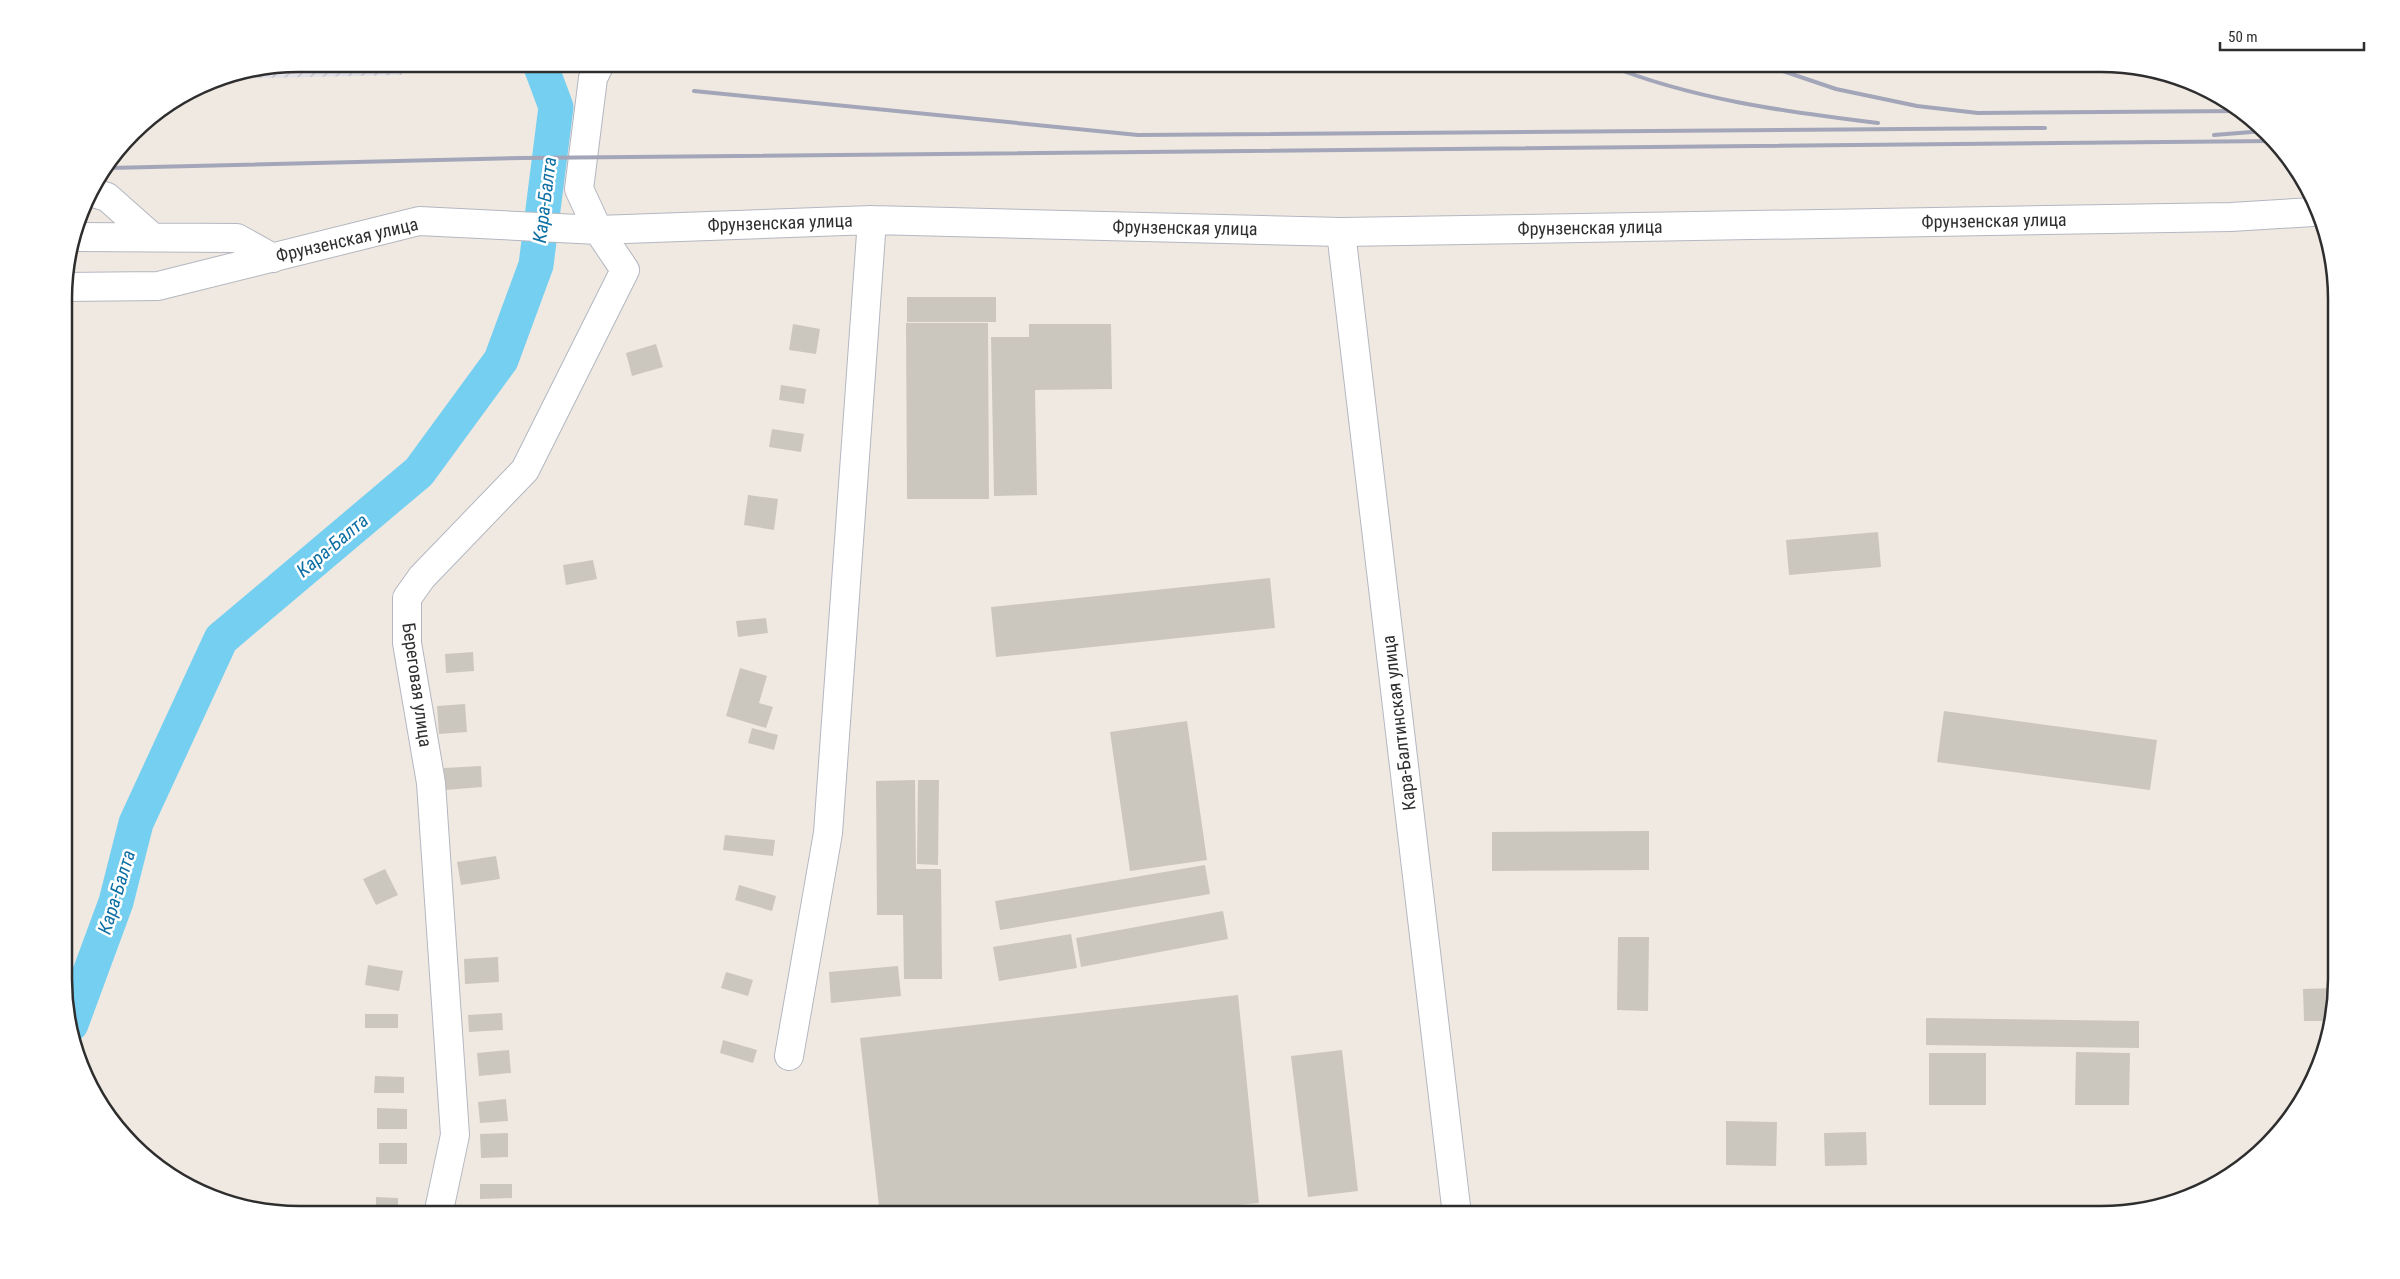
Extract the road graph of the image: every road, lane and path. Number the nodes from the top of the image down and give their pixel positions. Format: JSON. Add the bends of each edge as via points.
{"nodes":[{"id":1,"x":596,"y":72,"type":"edge"},
{"id":2,"x":98,"y":194,"type":"edge"},
{"id":3,"x":2310,"y":212,"type":"edge"},
{"id":4,"x":872,"y":220,"type":"junction"},
{"id":5,"x":598,"y":230,"type":"junction"},
{"id":6,"x":1341,"y":232,"type":"junction"},
{"id":7,"x":151,"y":236,"type":"junction"},
{"id":8,"x":81,"y":237,"type":"edge"},
{"id":9,"x":273,"y":258,"type":"junction"},
{"id":10,"x":73,"y":288,"type":"edge"},
{"id":11,"x":789,"y":1056,"type":"dead end"},
{"id":12,"x":440,"y":1206,"type":"edge"},
{"id":13,"x":1456,"y":1206,"type":"edge"}],
"edges":[{"from":1,"to":5,"type":"street","via":[[579,189]]},
{"from":2,"to":7,"type":"street","via":[[107,197]]},
{"from":3,"to":6,"type":"street","name":"Фрунзенская улица","via":[[2221,218]]},
{"from":4,"to":5,"type":"street","name":"Фрунзенская улица"},
{"from":4,"to":6,"type":"street","name":"Фрунзенская улица"},
{"from":4,"to":11,"type":"street","via":[[828,833]]},
{"from":5,"to":9,"type":"street","name":"Фрунзенская улица","via":[[419,221]]},
{"from":5,"to":12,"type":"street","name":"Береговая улица","via":[[625,270],[525,470],[422,577],[407,598],[407,643],[431,784],[455,1135]]},
{"from":6,"to":13,"type":"street","name":"Кара-Балтинская улица"},
{"from":7,"to":8,"type":"street"},
{"from":7,"to":9,"type":"street","via":[[237,238]]},
{"from":9,"to":10,"type":"street","name":"Фрунзенская улица","via":[[158,286]]}]}
